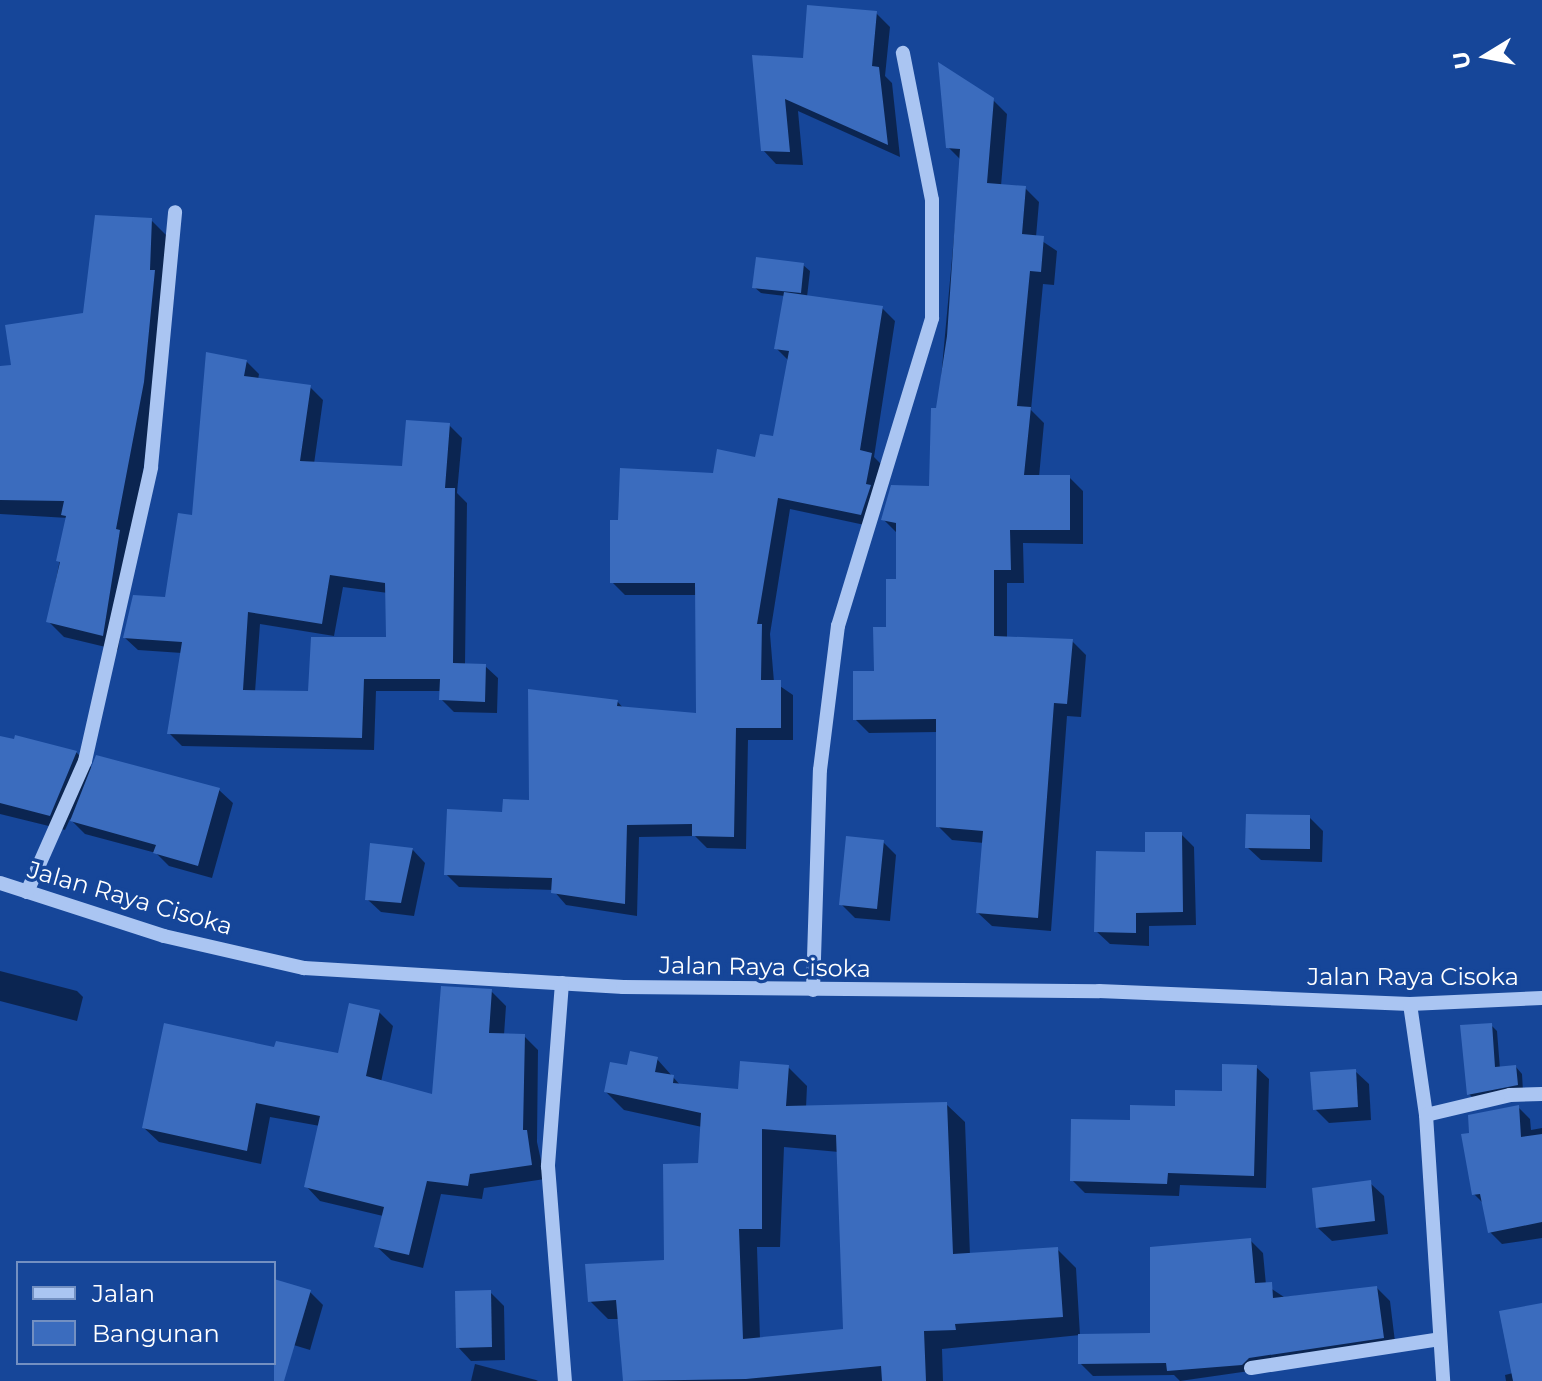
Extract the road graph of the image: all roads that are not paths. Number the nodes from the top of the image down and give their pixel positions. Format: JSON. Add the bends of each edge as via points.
{"nodes":[{"id":1,"x":903,"y":53,"type":"dead end"},
{"id":2,"x":175,"y":212,"type":"dead end"},
{"id":3,"x":0,"y":883,"type":"edge"},
{"id":4,"x":27,"y":892,"type":"junction"},
{"id":5,"x":562,"y":983,"type":"junction"},
{"id":6,"x":813,"y":990,"type":"junction"},
{"id":7,"x":1542,"y":998,"type":"edge"},
{"id":8,"x":1410,"y":1004,"type":"junction"},
{"id":9,"x":1542,"y":1094,"type":"edge"},
{"id":10,"x":1426,"y":1115,"type":"junction"},
{"id":11,"x":1440,"y":1339,"type":"junction"},
{"id":12,"x":1251,"y":1368,"type":"dead end"},
{"id":13,"x":565,"y":1381,"type":"edge"},
{"id":14,"x":1443,"y":1381,"type":"edge"}],
"edges":[{"from":1,"to":6,"type":"street","via":[[932,200],[932,318],[838,626],[820,770]]},
{"from":2,"to":4,"type":"street","via":[[151,467],[85,761]]},
{"from":3,"to":4,"type":"street","name":"Jalan Raya Cisoka"},
{"from":4,"to":5,"type":"street","name":"Jalan Raya Cisoka","via":[[164,936],[304,968]]},
{"from":5,"to":6,"type":"street","name":"Jalan Raya Cisoka"},
{"from":5,"to":13,"type":"street","via":[[548,1166]]},
{"from":6,"to":8,"type":"street","name":"Jalan Raya Cisoka","via":[[1099,991]]},
{"from":7,"to":8,"type":"street","name":"Jalan Raya Cisoka"},
{"from":8,"to":10,"type":"street"},
{"from":9,"to":10,"type":"street","via":[[1510,1095]]},
{"from":10,"to":11,"type":"street"},
{"from":11,"to":12,"type":"street"},
{"from":11,"to":14,"type":"street"}]}
